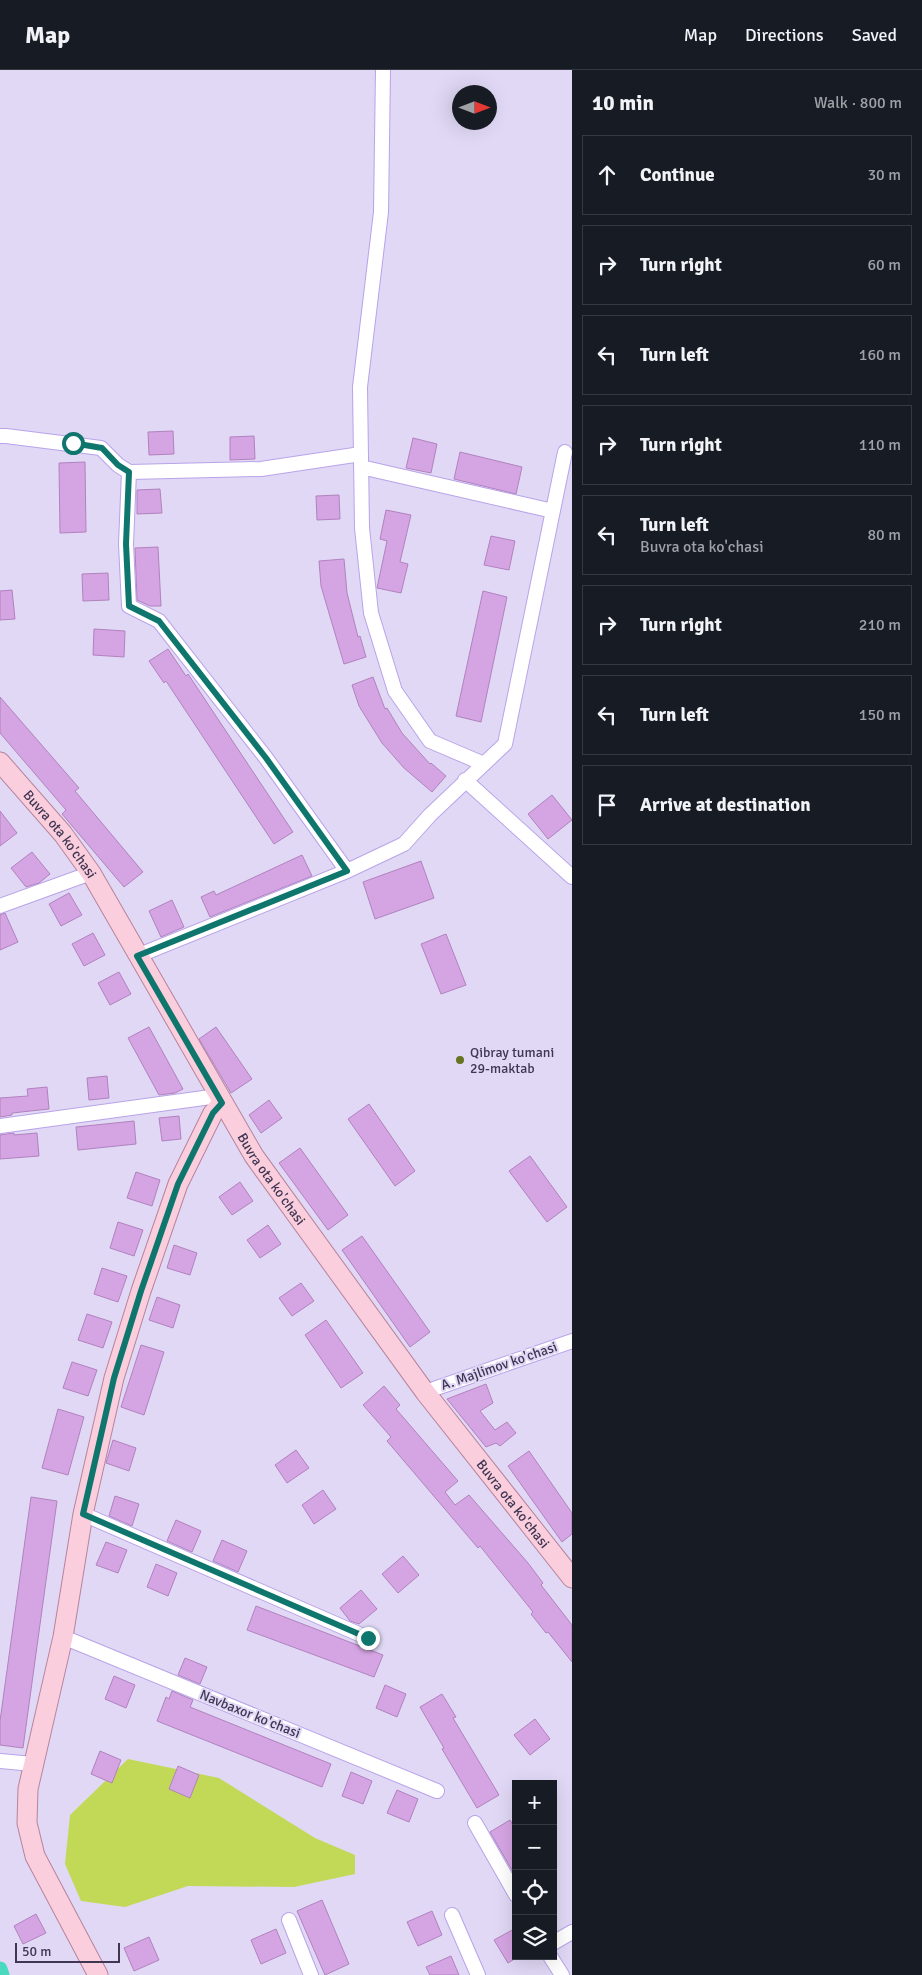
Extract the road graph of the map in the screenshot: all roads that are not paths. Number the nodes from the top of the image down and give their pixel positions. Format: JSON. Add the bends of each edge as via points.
{"nodes":[{"id":1,"x":383,"y":70,"type":"edge"},
{"id":2,"x":0,"y":436,"type":"edge"},
{"id":3,"x":565,"y":452,"type":"dead end"},
{"id":4,"x":361,"y":461,"type":"junction"},
{"id":5,"x":129,"y":472,"type":"junction"},
{"id":6,"x":553,"y":511,"type":"junction"},
{"id":7,"x":0,"y":762,"type":"edge"},
{"id":8,"x":484,"y":764,"type":"junction"},
{"id":9,"x":465,"y":780,"type":"junction"},
{"id":10,"x":347,"y":871,"type":"junction"},
{"id":11,"x":91,"y":873,"type":"junction"},
{"id":12,"x":572,"y":877,"type":"edge"},
{"id":13,"x":0,"y":906,"type":"edge"},
{"id":14,"x":137,"y":956,"type":"junction"},
{"id":15,"x":220,"y":1100,"type":"junction"},
{"id":16,"x":0,"y":1126,"type":"edge"},
{"id":17,"x":572,"y":1340,"type":"edge"},
{"id":18,"x":425,"y":1392,"type":"junction"},
{"id":19,"x":83,"y":1514,"type":"junction"},
{"id":20,"x":572,"y":1578,"type":"edge"},
{"id":21,"x":62,"y":1637,"type":"junction"},
{"id":22,"x":368,"y":1638,"type":"dead end"},
{"id":23,"x":0,"y":1761,"type":"edge"},
{"id":24,"x":34,"y":1764,"type":"junction"},
{"id":25,"x":437,"y":1790,"type":"dead end"},
{"id":26,"x":475,"y":1823,"type":"dead end"},
{"id":27,"x":512,"y":1888,"type":"edge"},
{"id":28,"x":452,"y":1915,"type":"dead end"},
{"id":29,"x":289,"y":1920,"type":"dead end"},
{"id":30,"x":572,"y":1932,"type":"edge"},
{"id":31,"x":557,"y":1941,"type":"edge"},
{"id":32,"x":553,"y":1960,"type":"edge"},
{"id":33,"x":98,"y":1975,"type":"edge"},
{"id":34,"x":311,"y":1975,"type":"edge"},
{"id":35,"x":478,"y":1975,"type":"edge"},
{"id":36,"x":562,"y":1975,"type":"edge"}],
"edges":[{"from":1,"to":4,"type":"street","via":[[381,212],[360,387]]},
{"from":2,"to":5,"type":"street","via":[[102,448]]},
{"from":3,"to":6,"type":"street"},
{"from":4,"to":5,"type":"street"},
{"from":4,"to":6,"type":"street"},
{"from":4,"to":8,"type":"street","via":[[362,528],[371,613],[395,691],[430,741]]},
{"from":5,"to":10,"type":"street","via":[[126,544],[129,606],[159,621],[266,758]]},
{"from":6,"to":8,"type":"street","via":[[505,744]]},
{"from":7,"to":11,"type":"main road","name":"Buvra ota ko'chasi"},
{"from":8,"to":9,"type":"street"},
{"from":9,"to":10,"type":"street","via":[[404,844]]},
{"from":9,"to":12,"type":"street"},
{"from":10,"to":14,"type":"street"},
{"from":11,"to":13,"type":"street"},
{"from":11,"to":14,"type":"main road","name":"Buvra ota ko'chasi"},
{"from":14,"to":15,"type":"main road","name":"Buvra ota ko'chasi"},
{"from":15,"to":16,"type":"street"},
{"from":15,"to":18,"type":"main road","name":"Buvra ota ko'chasi","via":[[254,1156]]},
{"from":15,"to":19,"type":"main road","via":[[178,1184],[141,1291],[114,1378]]},
{"from":17,"to":18,"type":"street","name":"A. Majlimov ko'chasi"},
{"from":18,"to":20,"type":"main road","name":"Buvra ota ko'chasi"},
{"from":19,"to":21,"type":"main road"},
{"from":19,"to":22,"type":"street"},
{"from":21,"to":24,"type":"main road"},
{"from":21,"to":25,"type":"street","name":"Navbaxor ko'chasi"},
{"from":23,"to":24,"type":"street"},
{"from":24,"to":33,"type":"main road","via":[[26,1812],[31,1846]]},
{"from":26,"to":27,"type":"street"},
{"from":28,"to":35,"type":"street"},
{"from":29,"to":34,"type":"street"},
{"from":30,"to":31,"type":"street"},
{"from":32,"to":36,"type":"street"}]}
